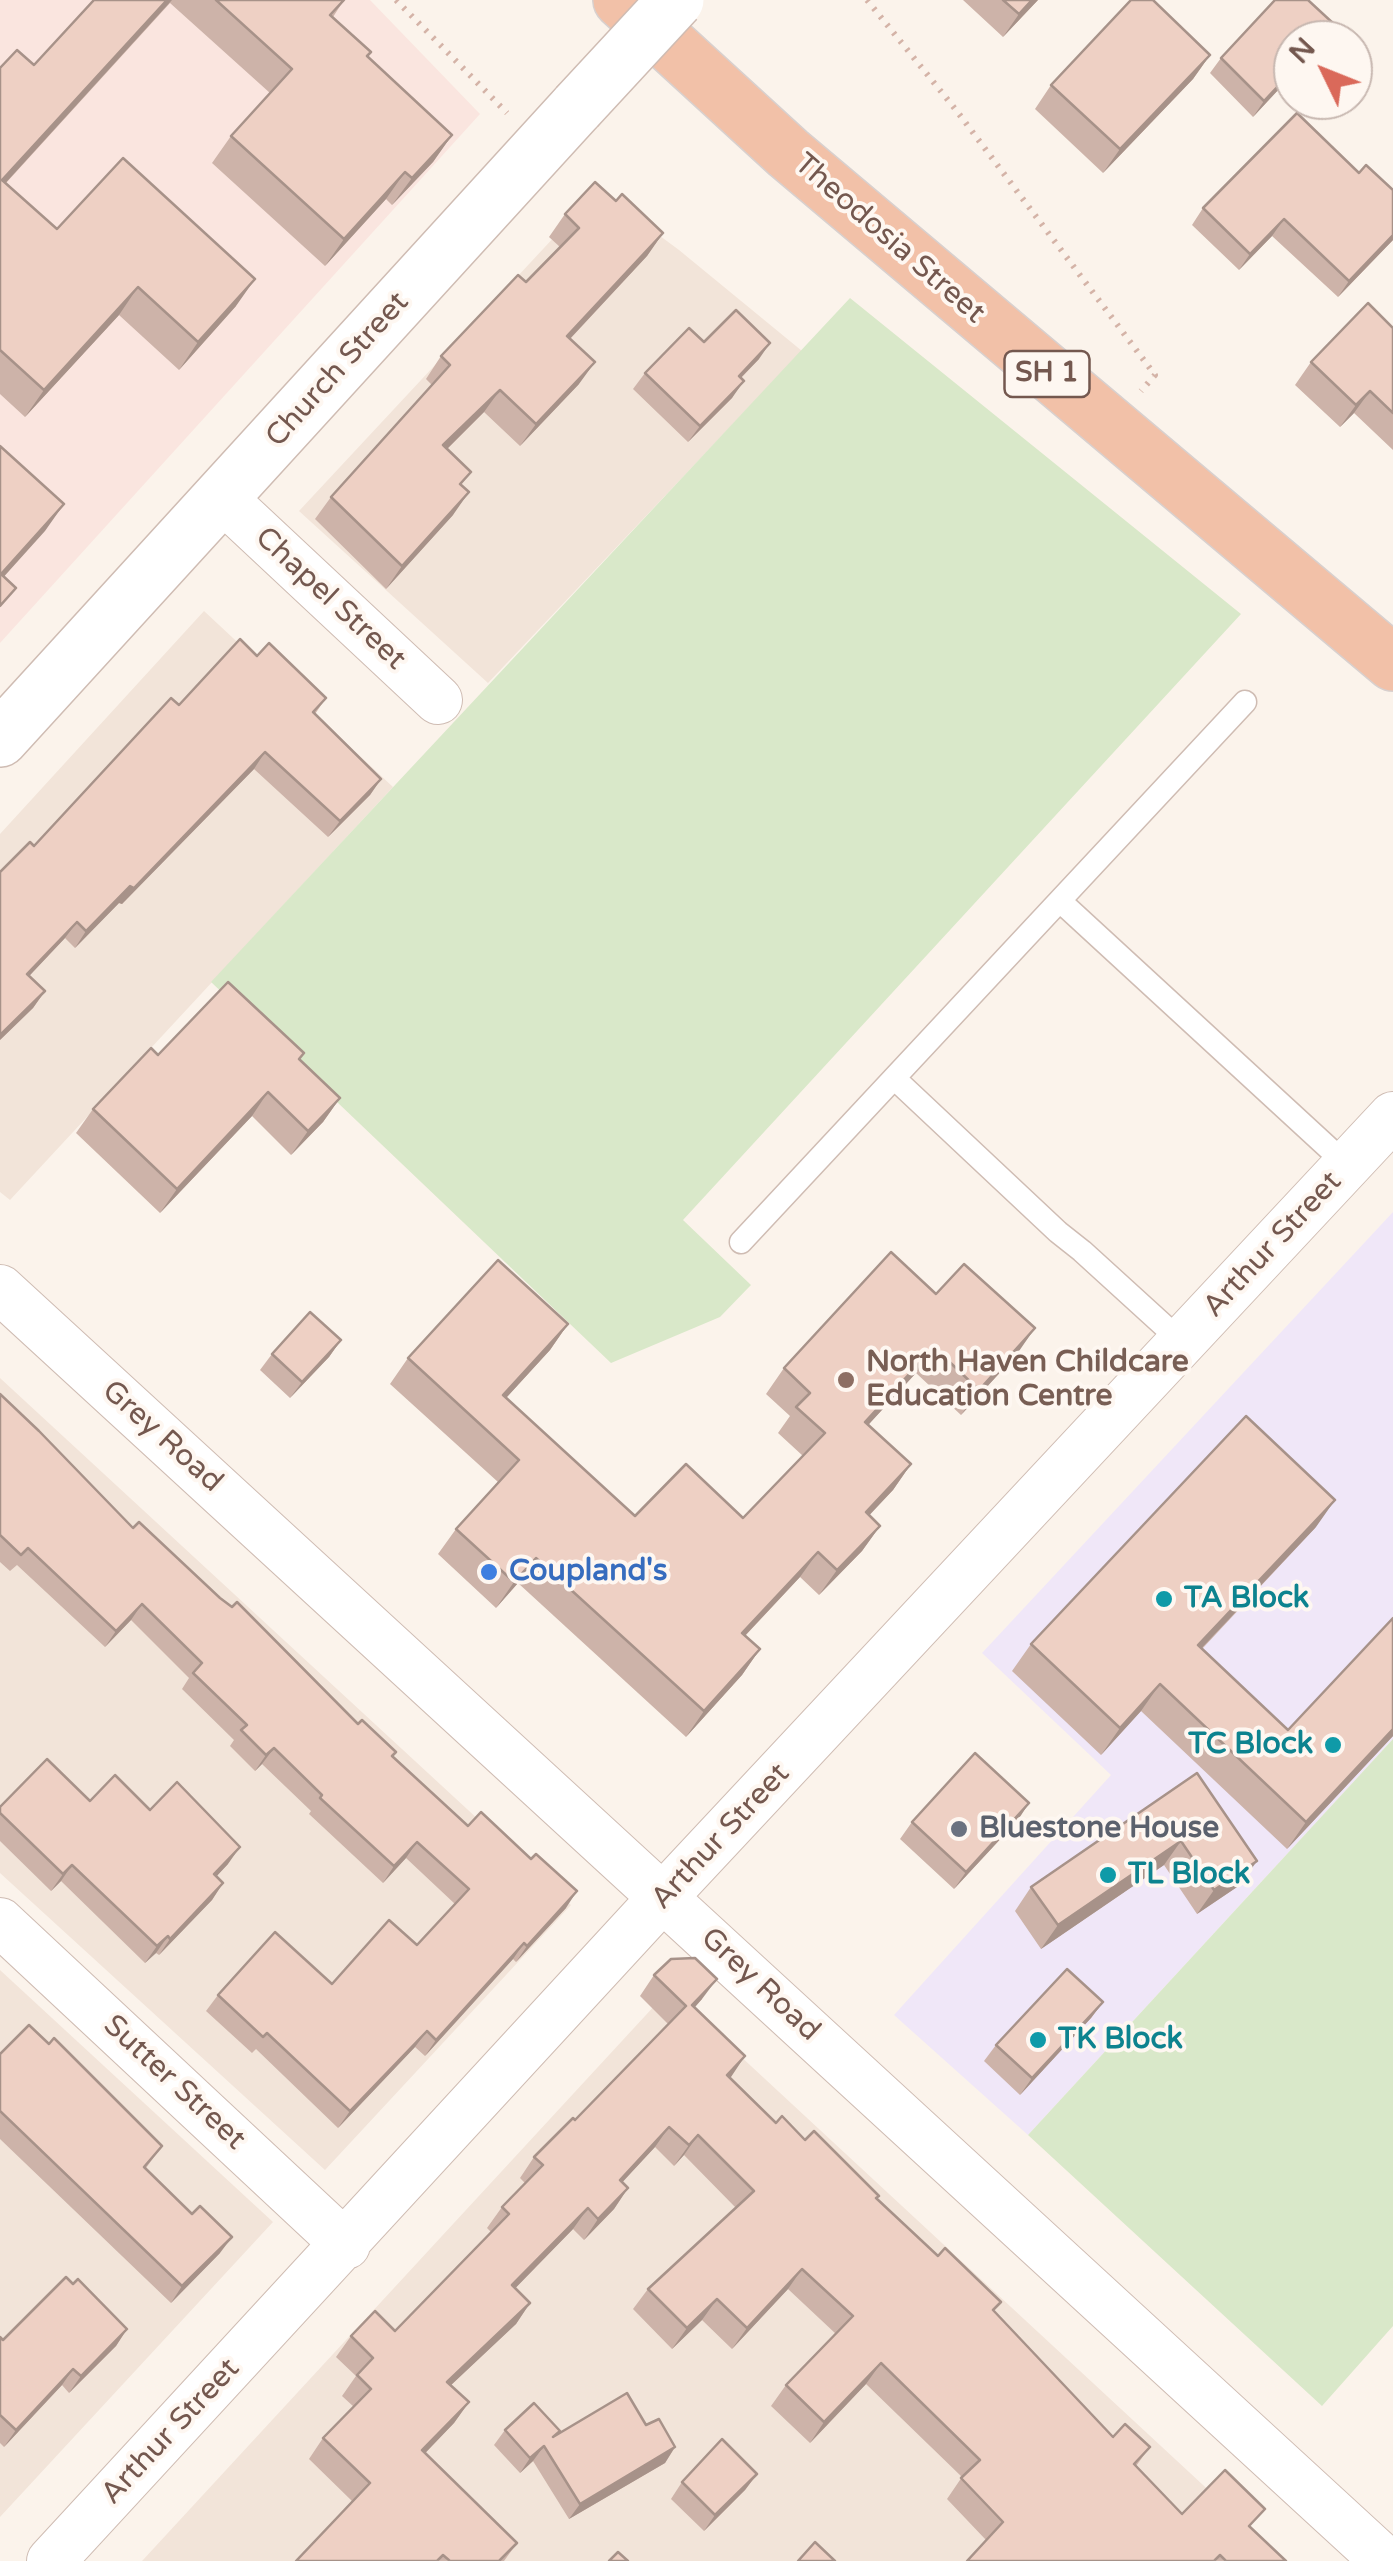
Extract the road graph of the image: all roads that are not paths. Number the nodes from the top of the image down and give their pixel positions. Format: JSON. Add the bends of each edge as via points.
{"nodes":[{"id":1,"x":621,"y":0,"type":"edge"},
{"id":2,"x":676,"y":0,"type":"edge"},
{"id":3,"x":222,"y":498,"type":"junction"},
{"id":4,"x":1393,"y":663,"type":"edge"},
{"id":5,"x":438,"y":700,"type":"dead end"},
{"id":6,"x":1245,"y":702,"type":"dead end"},
{"id":7,"x":0,"y":738,"type":"edge"},
{"id":8,"x":1060,"y":901,"type":"junction"},
{"id":9,"x":894,"y":1078,"type":"junction"},
{"id":10,"x":1393,"y":1116,"type":"edge"},
{"id":11,"x":1346,"y":1165,"type":"junction"},
{"id":12,"x":741,"y":1242,"type":"dead end"},
{"id":13,"x":0,"y":1289,"type":"edge"},
{"id":14,"x":1183,"y":1343,"type":"junction"},
{"id":15,"x":664,"y":1896,"type":"junction"},
{"id":16,"x":0,"y":1922,"type":"edge"},
{"id":17,"x":346,"y":2245,"type":"junction"},
{"id":18,"x":52,"y":2561,"type":"edge"},
{"id":19,"x":1385,"y":2561,"type":"edge"}],
"edges":[{"from":1,"to":4,"type":"highway","name":"Theodosia Street","number":"SH 1","via":[[788,154]]},
{"from":2,"to":3,"type":"street","name":"Church Street","bridge":true},
{"from":3,"to":5,"type":"street","name":"Chapel Street"},
{"from":3,"to":7,"type":"street","name":"Church Street"},
{"from":6,"to":8,"type":"lane"},
{"from":8,"to":9,"type":"lane"},
{"from":8,"to":11,"type":"lane"},
{"from":9,"to":12,"type":"lane"},
{"from":9,"to":14,"type":"lane"},
{"from":10,"to":11,"type":"street","name":"Arthur Street"},
{"from":11,"to":14,"type":"street","name":"Arthur Street"},
{"from":13,"to":15,"type":"street","name":"Grey Road"},
{"from":14,"to":15,"type":"street","name":"Arthur Street"},
{"from":15,"to":17,"type":"street","name":"Arthur Street"},
{"from":15,"to":19,"type":"street","name":"Grey Road"},
{"from":16,"to":17,"type":"street","name":"Sutter Street"},
{"from":17,"to":18,"type":"street","name":"Arthur Street"}]}
